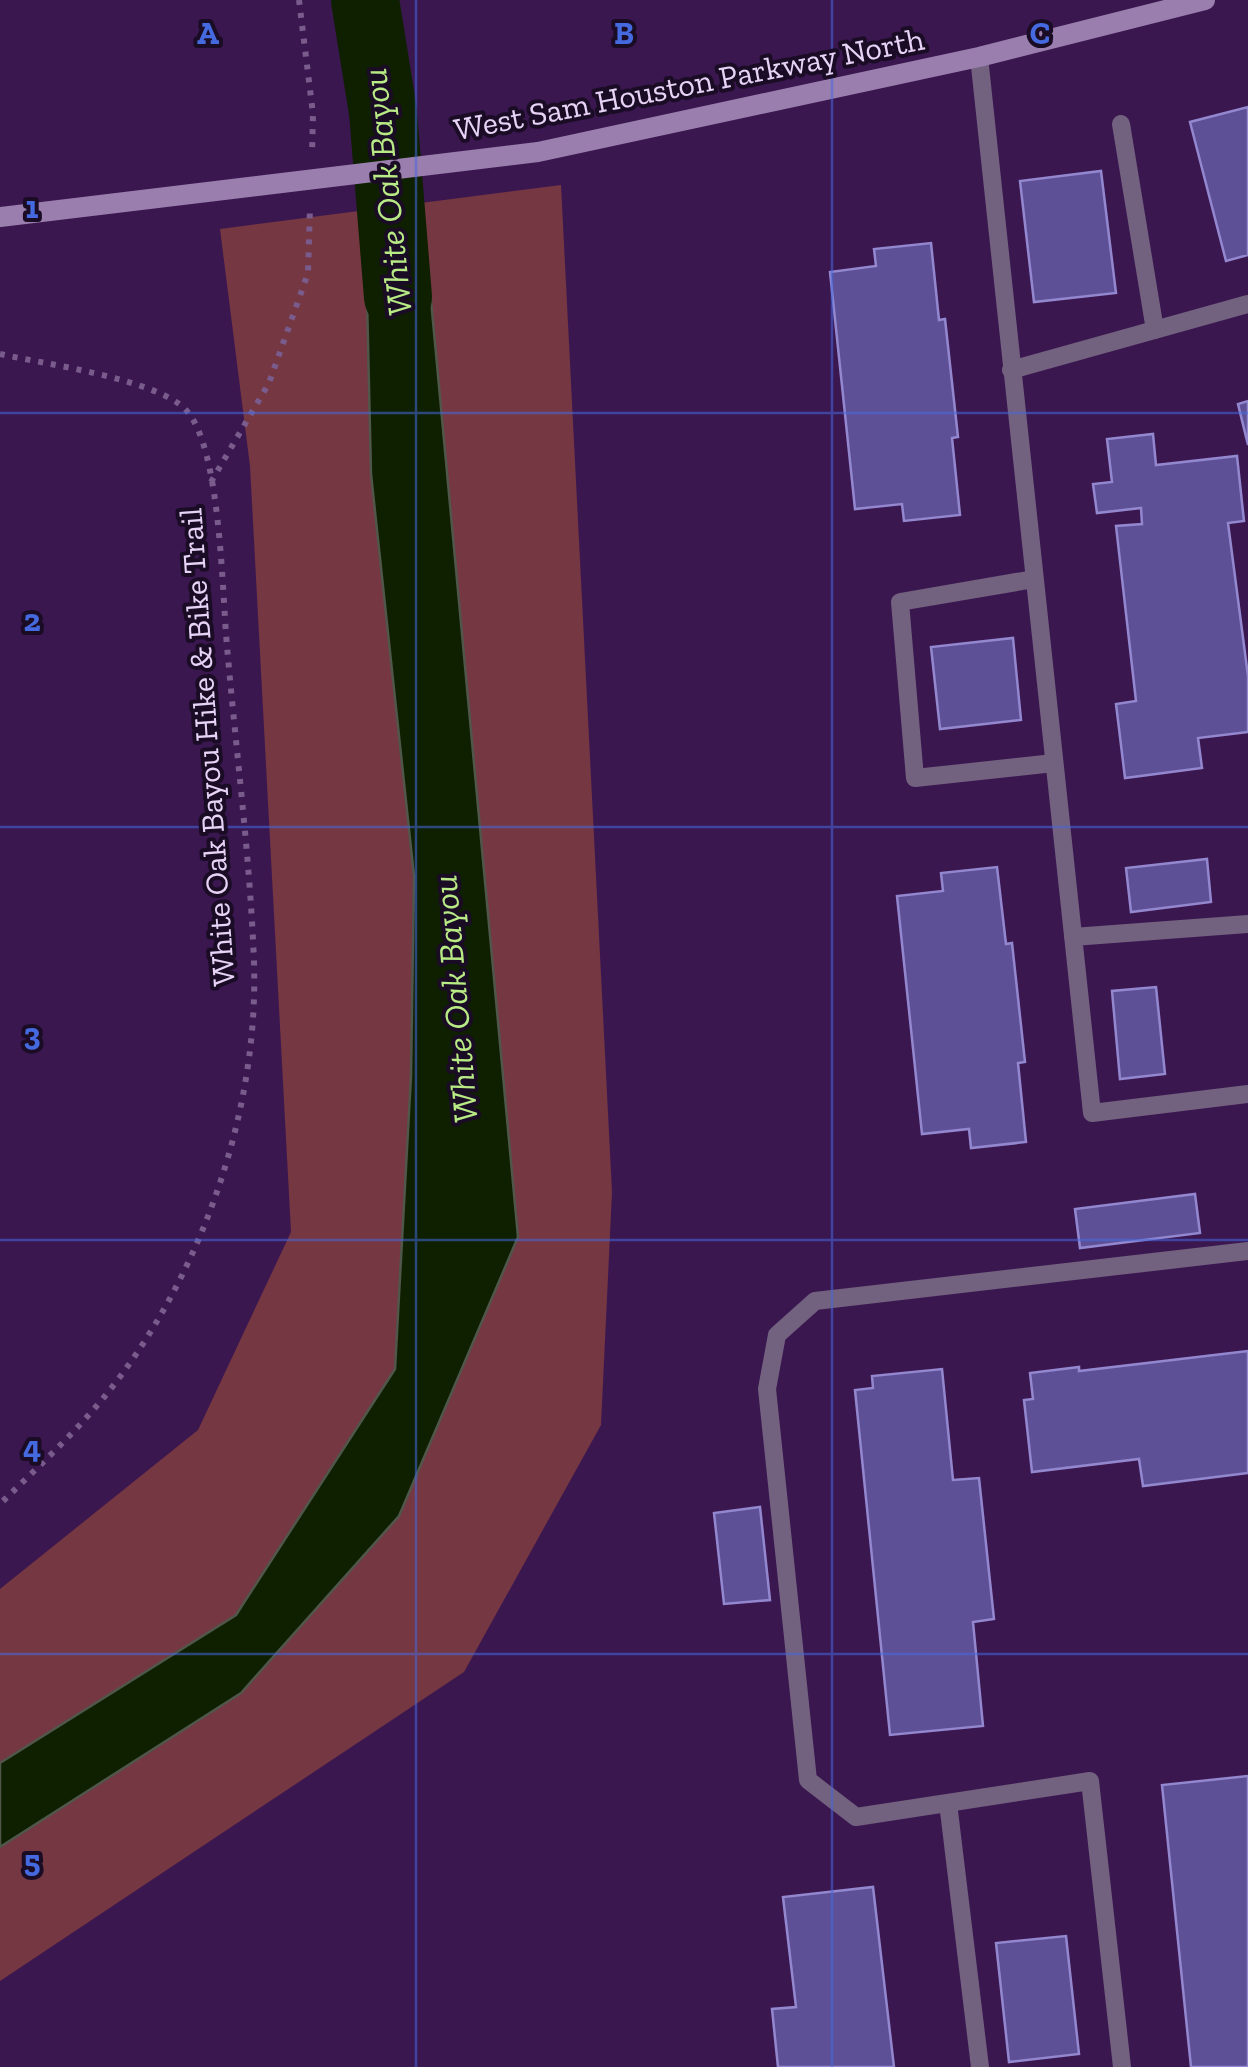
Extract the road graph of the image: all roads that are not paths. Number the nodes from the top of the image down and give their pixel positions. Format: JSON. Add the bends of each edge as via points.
{"nodes":[{"id":1,"x":1205,"y":0,"type":"edge"},
{"id":2,"x":979,"y":57,"type":"junction"},
{"id":3,"x":1121,"y":124,"type":"dead end"},
{"id":4,"x":0,"y":217,"type":"edge"},
{"id":5,"x":1248,"y":304,"type":"edge"},
{"id":6,"x":1155,"y":330,"type":"junction"},
{"id":7,"x":1011,"y":370,"type":"junction"},
{"id":8,"x":1034,"y":579,"type":"junction"},
{"id":9,"x":1054,"y":763,"type":"junction"},
{"id":10,"x":1248,"y":924,"type":"edge"},
{"id":11,"x":1072,"y":937,"type":"junction"},
{"id":12,"x":1248,"y":1094,"type":"edge"},
{"id":13,"x":1248,"y":1251,"type":"edge"},
{"id":14,"x":948,"y":1803,"type":"junction"},
{"id":15,"x":980,"y":2067,"type":"edge"},
{"id":16,"x":1122,"y":2067,"type":"edge"}],
"edges":[{"from":1,"to":2,"type":"main road","name":"West Sam Houston Parkway North"},
{"from":2,"to":4,"type":"main road","name":"West Sam Houston Parkway North","via":[[538,152]]},
{"from":2,"to":7,"type":"lane"},
{"from":3,"to":6,"type":"lane"},
{"from":5,"to":6,"type":"lane"},
{"from":6,"to":7,"type":"lane"},
{"from":7,"to":8,"type":"lane"},
{"from":8,"to":9,"type":"lane"},
{"from":8,"to":9,"type":"lane","via":[[900,602],[915,778]]},
{"from":9,"to":11,"type":"lane"},
{"from":10,"to":11,"type":"lane"},
{"from":11,"to":12,"type":"lane","via":[[1092,1113]]},
{"from":13,"to":14,"type":"lane","via":[[815,1300],[777,1336],[767,1389],[808,1780],[856,1817]]},
{"from":14,"to":15,"type":"lane"},
{"from":14,"to":16,"type":"lane","via":[[1090,1781]]}]}
